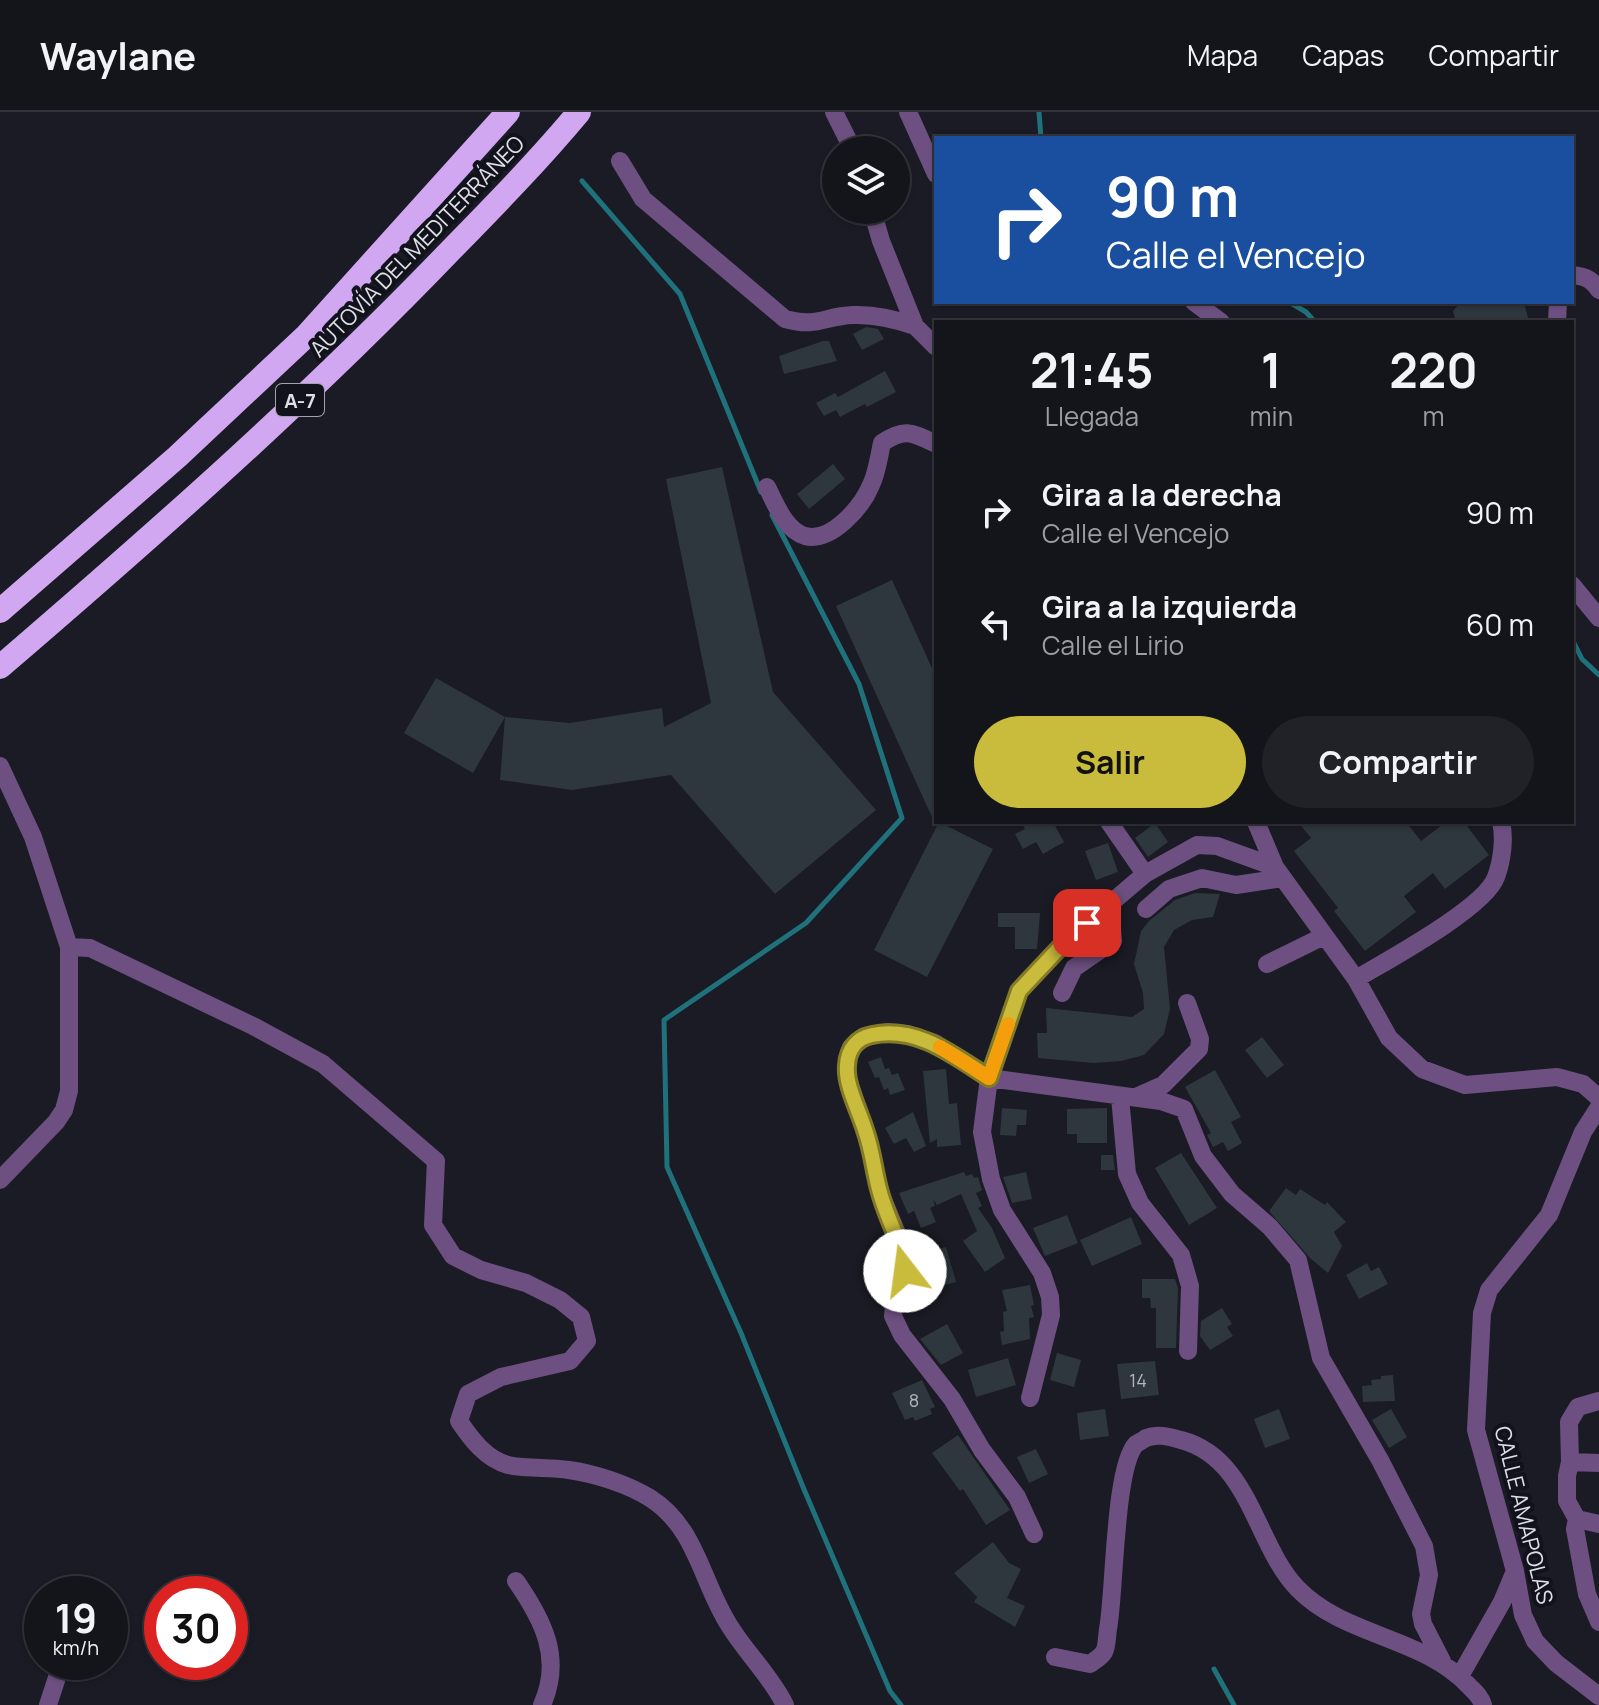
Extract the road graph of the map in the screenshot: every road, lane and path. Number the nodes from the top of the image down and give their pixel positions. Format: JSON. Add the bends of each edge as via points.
{"nodes":[{"id":1,"x":508,"y":112,"type":"edge"},
{"id":2,"x":579,"y":112,"type":"edge"},
{"id":3,"x":834,"y":112,"type":"edge"},
{"id":4,"x":908,"y":112,"type":"edge"},
{"id":5,"x":846,"y":136,"type":"edge"},
{"id":6,"x":620,"y":161,"type":"dead end"},
{"id":7,"x":934,"y":170,"type":"edge"},
{"id":8,"x":876,"y":224,"type":"edge"},
{"id":9,"x":1574,"y":275,"type":"edge"},
{"id":10,"x":1599,"y":290,"type":"edge"},
{"id":11,"x":1197,"y":304,"type":"edge"},
{"id":12,"x":1218,"y":320,"type":"edge"},
{"id":13,"x":915,"y":326,"type":"junction"},
{"id":14,"x":934,"y":345,"type":"edge"},
{"id":15,"x":934,"y":443,"type":"edge"},
{"id":16,"x":767,"y":487,"type":"dead end"},
{"id":17,"x":1574,"y":587,"type":"edge"},
{"id":18,"x":0,"y":611,"type":"edge"},
{"id":19,"x":1599,"y":618,"type":"edge"},
{"id":20,"x":0,"y":667,"type":"edge"},
{"id":21,"x":0,"y":766,"type":"edge"},
{"id":22,"x":1110,"y":824,"type":"edge"},
{"id":23,"x":1257,"y":824,"type":"edge"},
{"id":24,"x":1502,"y":824,"type":"edge"},
{"id":25,"x":1279,"y":872,"type":"junction"},
{"id":26,"x":1145,"y":874,"type":"junction"},
{"id":27,"x":1110,"y":904,"type":"junction"},
{"id":28,"x":1146,"y":909,"type":"dead end"},
{"id":29,"x":1324,"y":936,"type":"junction"},
{"id":30,"x":69,"y":947,"type":"junction"},
{"id":31,"x":1267,"y":964,"type":"dead end"},
{"id":32,"x":1356,"y":979,"type":"junction"},
{"id":33,"x":1062,"y":993,"type":"dead end"},
{"id":34,"x":1187,"y":1003,"type":"dead end"},
{"id":35,"x":989,"y":1078,"type":"junction"},
{"id":36,"x":1126,"y":1098,"type":"junction"},
{"id":37,"x":1599,"y":1098,"type":"edge"},
{"id":38,"x":1599,"y":1107,"type":"edge"},
{"id":39,"x":0,"y":1180,"type":"edge"},
{"id":40,"x":1188,"y":1351,"type":"dead end"},
{"id":41,"x":1030,"y":1398,"type":"dead end"},
{"id":42,"x":1599,"y":1401,"type":"edge"},
{"id":43,"x":1570,"y":1462,"type":"junction"},
{"id":44,"x":1599,"y":1463,"type":"edge"},
{"id":45,"x":1577,"y":1519,"type":"junction"},
{"id":46,"x":1599,"y":1524,"type":"edge"},
{"id":47,"x":1034,"y":1534,"type":"dead end"},
{"id":48,"x":1515,"y":1571,"type":"junction"},
{"id":49,"x":516,"y":1581,"type":"dead end"},
{"id":50,"x":1599,"y":1622,"type":"edge"},
{"id":51,"x":1055,"y":1657,"type":"dead end"},
{"id":52,"x":1442,"y":1661,"type":"junction"},
{"id":53,"x":1460,"y":1676,"type":"junction"},
{"id":54,"x":56,"y":1680,"type":"edge"},
{"id":55,"x":1599,"y":1696,"type":"edge"},
{"id":56,"x":1479,"y":1703,"type":"edge"},
{"id":57,"x":48,"y":1705,"type":"edge"},
{"id":58,"x":542,"y":1705,"type":"edge"},
{"id":59,"x":785,"y":1705,"type":"edge"}],
"edges":[{"from":1,"to":18,"type":"highway","name":"AUTOVÍA DEL MEDITERRÁNEO","number":"A-7","via":[[306,336]]},
{"from":2,"to":20,"type":"highway","name":"AUTOVÍA DEL MEDITERRÁNEO","number":"A-7","via":[[368,337],[235,463]]},
{"from":3,"to":5,"type":"street"},
{"from":4,"to":7,"type":"street"},
{"from":6,"to":13,"type":"street","via":[[643,199],[785,319],[806,325],[851,315],[887,316]]},
{"from":8,"to":13,"type":"street"},
{"from":9,"to":10,"type":"street"},
{"from":11,"to":12,"type":"street"},
{"from":13,"to":14,"type":"street"},
{"from":15,"to":16,"type":"street","via":[[910,432],[882,443],[872,485],[858,507],[822,535],[805,536],[790,526]]},
{"from":17,"to":19,"type":"street"},
{"from":21,"to":30,"type":"street","via":[[33,837]]},
{"from":22,"to":26,"type":"street"},
{"from":23,"to":25,"type":"street"},
{"from":24,"to":32,"type":"street","via":[[1496,880],[1458,917]]},
{"from":25,"to":26,"type":"street","via":[[1217,846],[1197,845]]},
{"from":25,"to":28,"type":"street","via":[[1236,885],[1202,878],[1169,889]]},
{"from":25,"to":29,"type":"street"},
{"from":26,"to":27,"type":"street"},
{"from":27,"to":33,"type":"street","via":[[1113,941],[1074,968]]},
{"from":27,"to":35,"type":"street","via":[[1019,991]]},
{"from":29,"to":31,"type":"street"},
{"from":29,"to":32,"type":"street"},
{"from":30,"to":39,"type":"street","via":[[69,1091],[64,1110]]},
{"from":30,"to":59,"type":"street","via":[[90,948],[323,1064],[436,1161],[433,1225],[453,1256],[560,1300],[581,1317],[587,1341],[570,1361],[501,1377],[468,1394],[459,1421],[475,1445],[506,1464],[572,1470],[622,1484],[675,1518],[694,1547],[729,1626]]},
{"from":32,"to":37,"type":"street","via":[[1389,1038],[1422,1069],[1465,1085],[1557,1077],[1583,1084]]},
{"from":34,"to":36,"type":"street","via":[[1199,1049],[1163,1085]]},
{"from":35,"to":36,"type":"street"},
{"from":35,"to":41,"type":"street","via":[[982,1132],[991,1179],[1002,1210],[1042,1273],[1050,1297],[1051,1315]]},
{"from":35,"to":47,"type":"street","via":[[935,1043],[898,1033],[864,1036],[851,1047],[847,1064],[879,1190],[903,1248],[905,1271],[893,1316],[1017,1497]]},
{"from":36,"to":40,"type":"street","via":[[1127,1174],[1140,1203],[1181,1255],[1190,1286]]},
{"from":36,"to":52,"type":"street","via":[[1184,1109],[1203,1156],[1232,1194],[1298,1260],[1321,1358],[1424,1546],[1429,1575],[1421,1614]]},
{"from":38,"to":48,"type":"street","name":"CALLE AMAPOLAS","via":[[1583,1132],[1549,1215],[1489,1290],[1482,1313],[1476,1430]]},
{"from":42,"to":43,"type":"street","via":[[1578,1407],[1569,1422]]},
{"from":43,"to":44,"type":"street"},
{"from":43,"to":45,"type":"street","via":[[1567,1501]]},
{"from":45,"to":46,"type":"street"},
{"from":45,"to":50,"type":"street","via":[[1587,1594]]},
{"from":48,"to":53,"type":"street"},
{"from":48,"to":55,"type":"street","name":"CALLE AMAPOLAS","via":[[1523,1615],[1535,1641]]},
{"from":49,"to":58,"type":"street","via":[[543,1625],[552,1663]]},
{"from":51,"to":52,"type":"street","via":[[1090,1664],[1104,1652],[1128,1459],[1136,1444],[1166,1435],[1207,1451],[1227,1470],[1283,1568],[1313,1603]]},
{"from":52,"to":53,"type":"street"},
{"from":53,"to":56,"type":"street"},
{"from":54,"to":57,"type":"street"}]}
